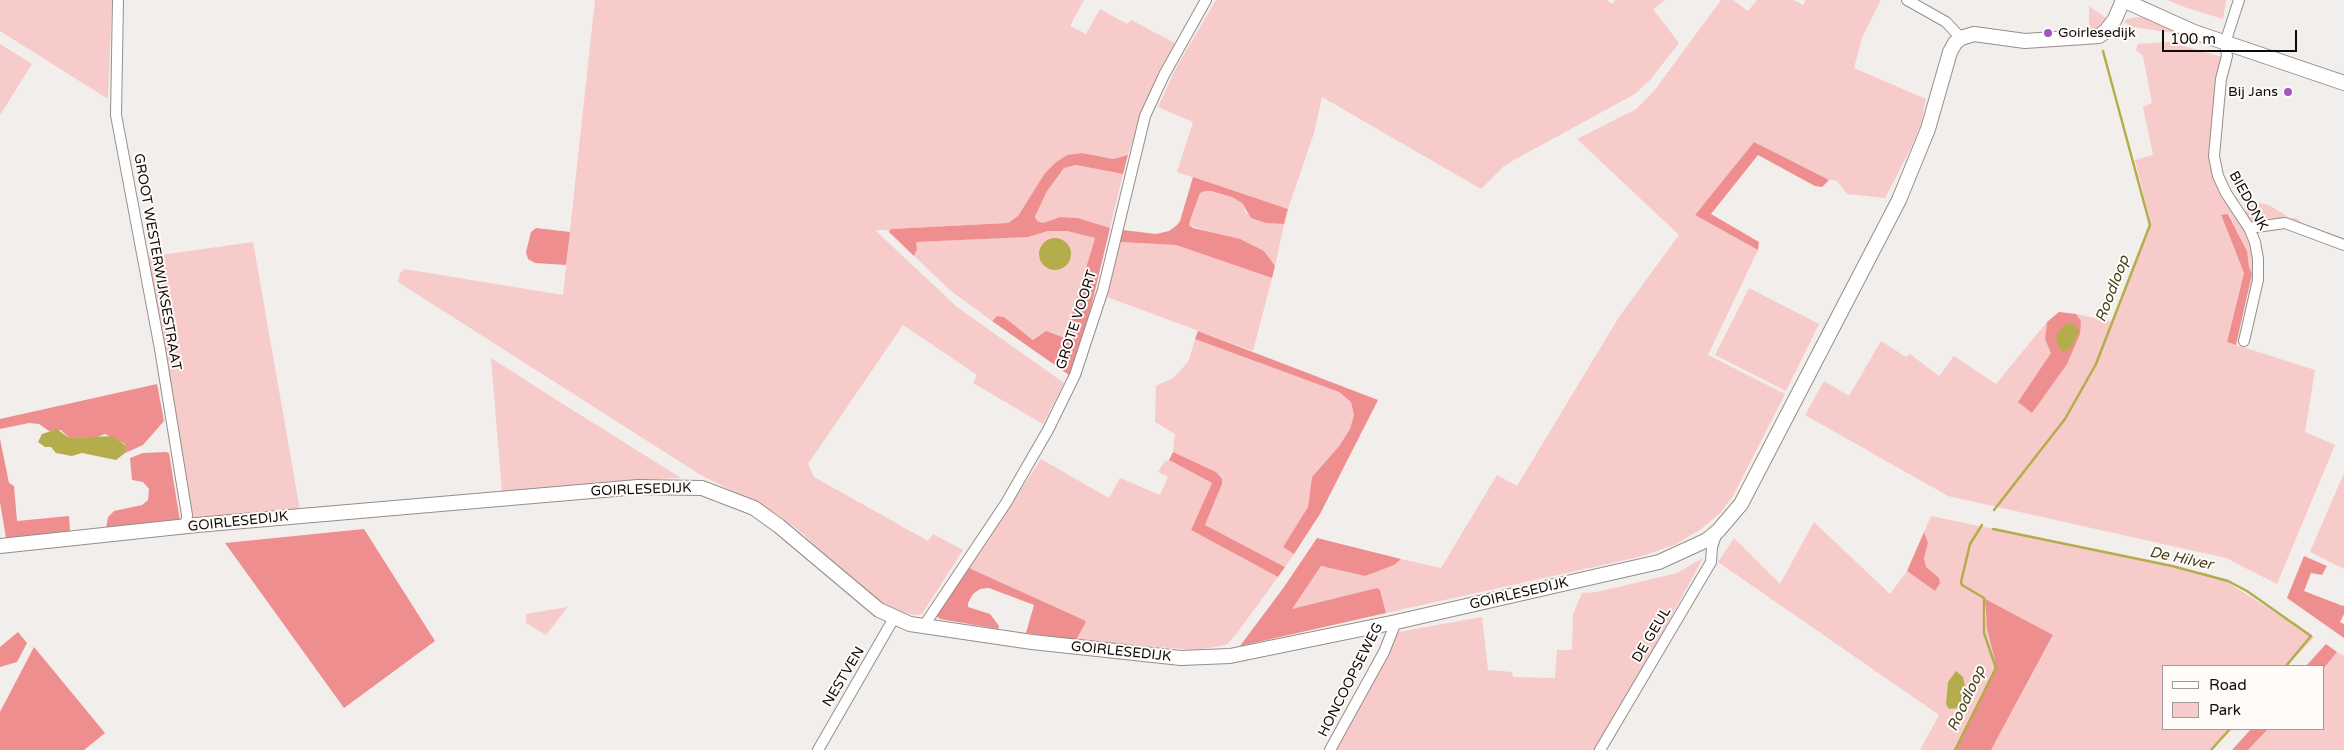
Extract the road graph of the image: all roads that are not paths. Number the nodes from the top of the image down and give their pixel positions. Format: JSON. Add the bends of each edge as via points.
{"nodes":[{"id":1,"x":118,"y":0,"type":"edge"},
{"id":2,"x":1206,"y":0,"type":"edge"},
{"id":3,"x":1906,"y":0,"type":"edge"},
{"id":4,"x":2123,"y":0,"type":"edge"},
{"id":5,"x":2239,"y":0,"type":"edge"},
{"id":6,"x":1961,"y":38,"type":"junction"},
{"id":7,"x":2225,"y":43,"type":"junction"},
{"id":8,"x":2344,"y":83,"type":"edge"},
{"id":9,"x":2249,"y":228,"type":"junction"},
{"id":10,"x":2344,"y":246,"type":"edge"},
{"id":11,"x":2244,"y":341,"type":"dead end"},
{"id":12,"x":186,"y":527,"type":"junction"},
{"id":13,"x":1718,"y":531,"type":"junction"},
{"id":14,"x":0,"y":546,"type":"edge"},
{"id":15,"x":894,"y":618,"type":"junction"},
{"id":16,"x":1396,"y":622,"type":"junction"},
{"id":17,"x":923,"y":627,"type":"junction"},
{"id":18,"x":818,"y":750,"type":"edge"},
{"id":19,"x":1330,"y":750,"type":"edge"},
{"id":20,"x":1600,"y":750,"type":"edge"}],
"edges":[{"from":1,"to":12,"type":"street","name":"GROOT WESTERWIJKSESTRAAT","via":[[116,115],[160,349],[187,515]]},
{"from":2,"to":17,"type":"street","name":"GROTE VOORT","via":[[1145,116],[1103,290],[1075,375],[1006,503]]},
{"from":3,"to":6,"type":"street","via":[[1946,22]]},
{"from":4,"to":6,"type":"street","via":[[2115,19],[2099,36],[2025,41],[1974,34]]},
{"from":4,"to":7,"type":"street"},
{"from":5,"to":7,"type":"street","name":"BIEDONK"},
{"from":6,"to":13,"type":"street","name":"GOIRLESEDIJK","via":[[1950,52],[1928,129],[1899,200],[1741,504]]},
{"from":7,"to":8,"type":"street"},
{"from":7,"to":9,"type":"street","name":"BIEDONK","via":[[2227,56],[2221,78],[2215,166],[2226,193]]},
{"from":9,"to":10,"type":"street","via":[[2285,223]]},
{"from":9,"to":11,"type":"street","name":"BIEDONK","via":[[2255,242],[2258,280]]},
{"from":12,"to":14,"type":"street","name":"GOIRLESEDIJK"},
{"from":12,"to":15,"type":"street","name":"GOIRLESEDIJK","via":[[638,487],[702,488],[754,508]]},
{"from":13,"to":16,"type":"street","name":"GOIRLESEDIJK","via":[[1688,550],[1659,562]]},
{"from":13,"to":20,"type":"street","name":"DE GEUL","via":[[1711,562]]},
{"from":15,"to":17,"type":"street","name":"GOIRLESEDIJK"},
{"from":15,"to":18,"type":"street","name":"NESTVEN"},
{"from":16,"to":17,"type":"street","name":"GOIRLESEDIJK","via":[[1230,656],[1181,658]]},
{"from":16,"to":19,"type":"street","name":"HONCOOPSEWEG","via":[[1384,652]]}]}
